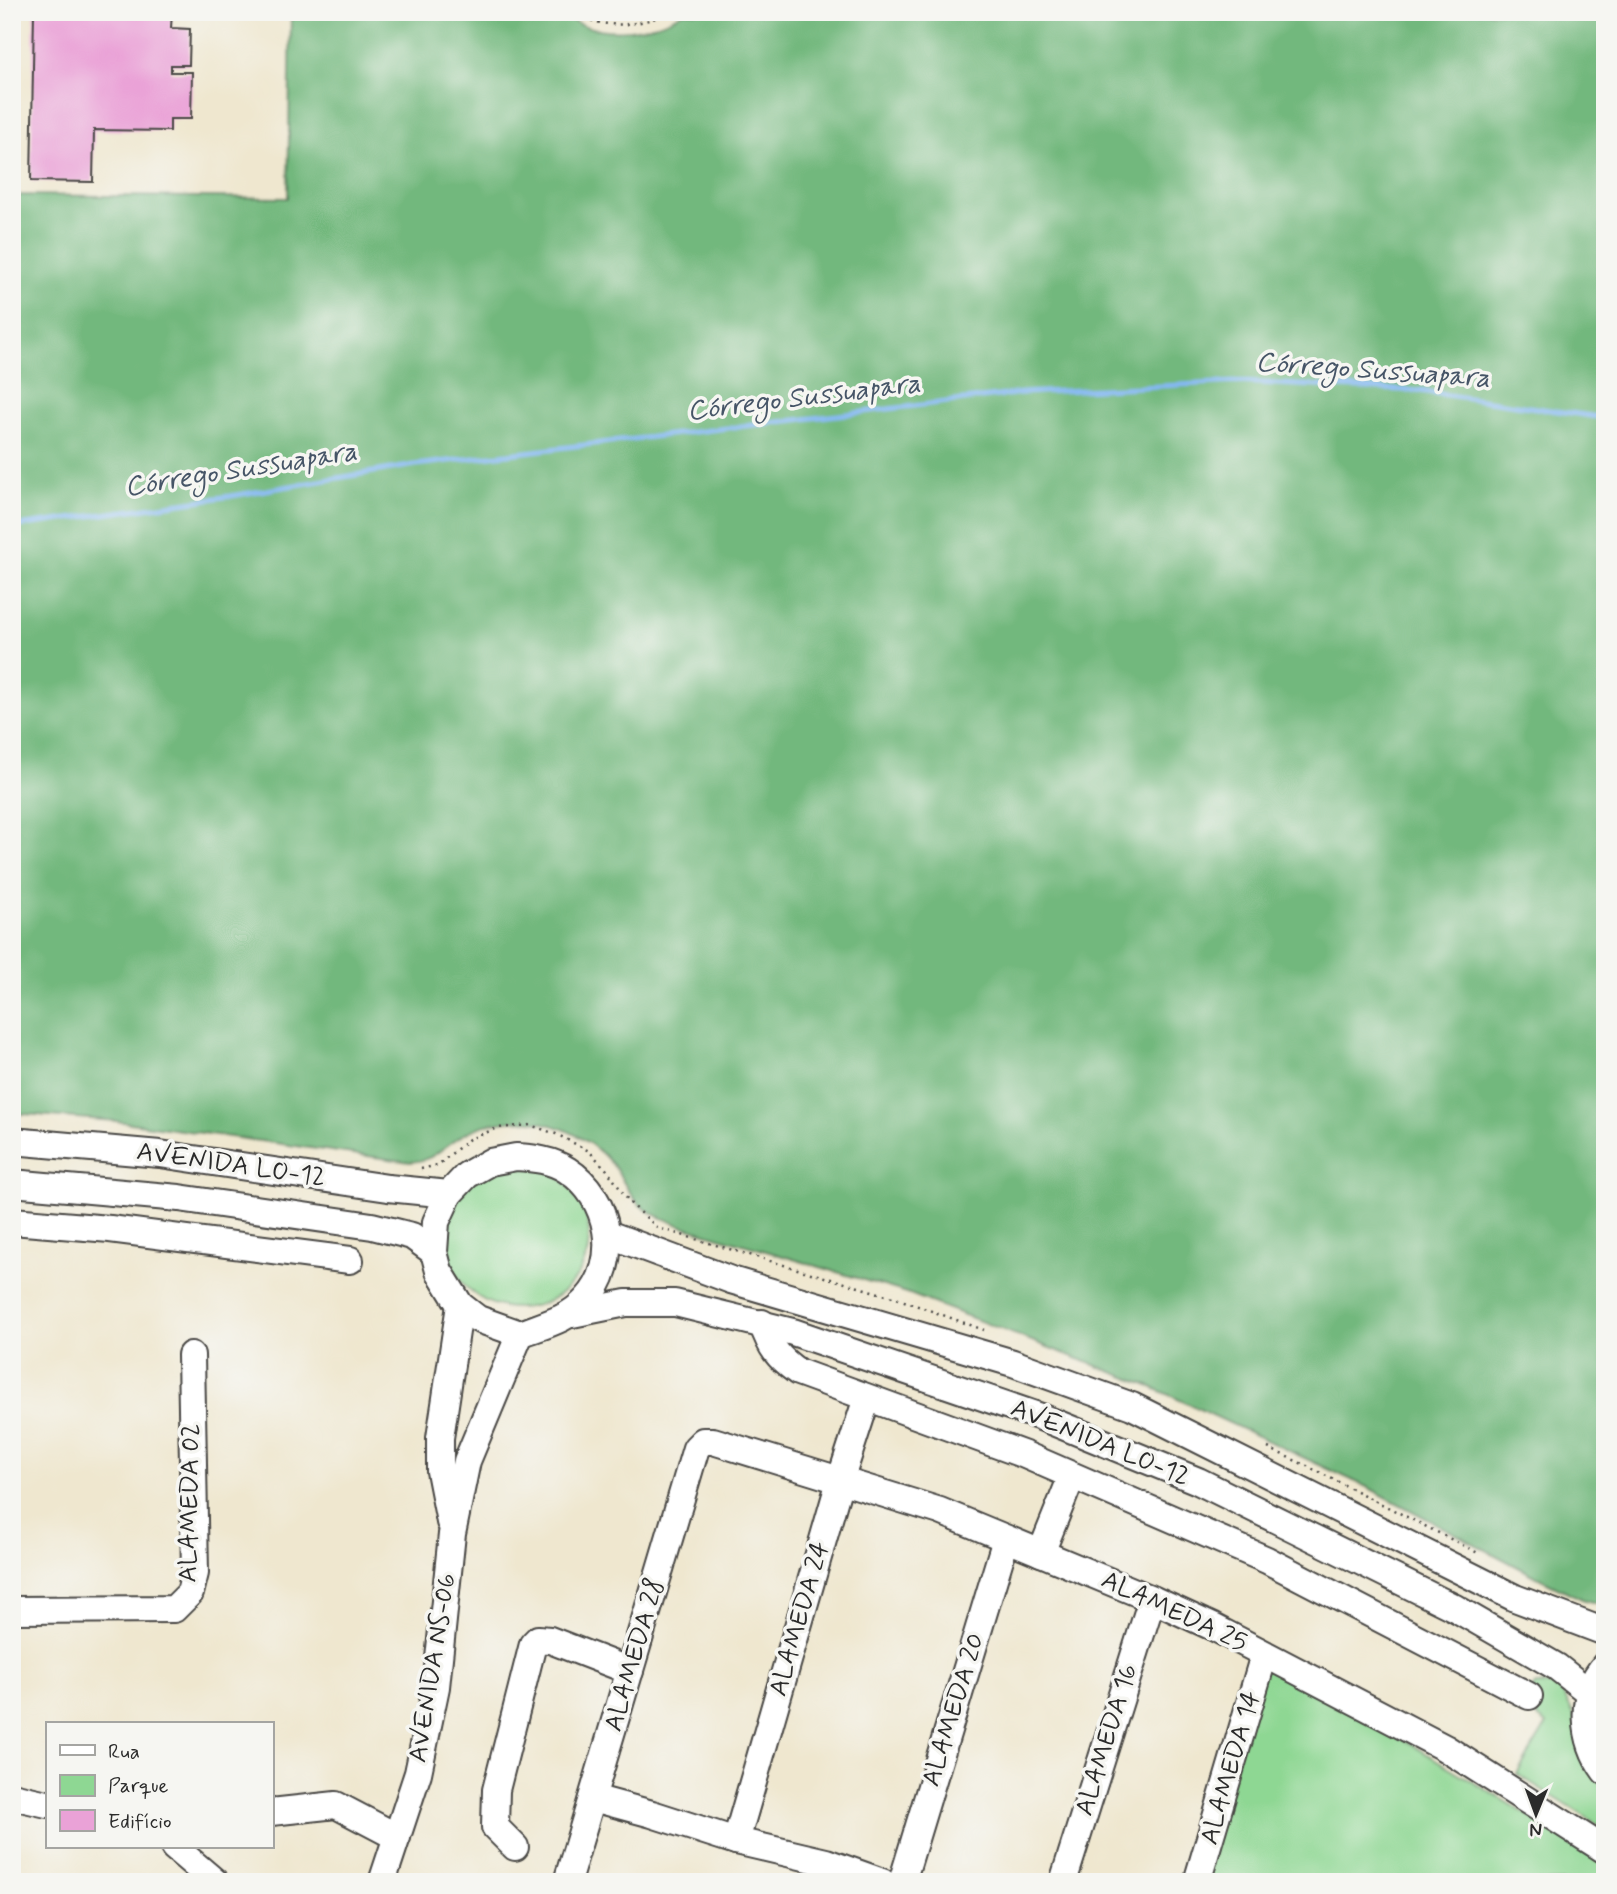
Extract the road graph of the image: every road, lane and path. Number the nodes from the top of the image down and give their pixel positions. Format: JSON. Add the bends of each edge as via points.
{"nodes":[{"id":1,"x":572,"y":12,"type":"edge"},
{"id":2,"x":672,"y":12,"type":"edge"},
{"id":3,"x":12,"y":1141,"type":"edge"},
{"id":4,"x":14,"y":1183,"type":"edge"},
{"id":5,"x":73,"y":1187,"type":"junction"},
{"id":6,"x":449,"y":1194,"type":"junction"},
{"id":7,"x":18,"y":1222,"type":"edge"},
{"id":8,"x":51,"y":1224,"type":"junction"},
{"id":9,"x":608,"y":1234,"type":"junction"},
{"id":10,"x":434,"y":1252,"type":"junction"},
{"id":11,"x":350,"y":1260,"type":"dead end"},
{"id":12,"x":460,"y":1305,"type":"junction"},
{"id":13,"x":572,"y":1314,"type":"junction"},
{"id":14,"x":762,"y":1323,"type":"junction"},
{"id":15,"x":520,"y":1334,"type":"junction"},
{"id":16,"x":191,"y":1355,"type":"dead end"},
{"id":17,"x":867,"y":1398,"type":"junction"},
{"id":18,"x":713,"y":1441,"type":"joint"},
{"id":19,"x":1072,"y":1476,"type":"junction"},
{"id":20,"x":840,"y":1480,"type":"junction"},
{"id":21,"x":452,"y":1534,"type":"junction"},
{"id":22,"x":1006,"y":1539,"type":"junction"},
{"id":23,"x":1041,"y":1553,"type":"junction"},
{"id":24,"x":1397,"y":1579,"type":"junction"},
{"id":25,"x":1152,"y":1599,"type":"junction"},
{"id":26,"x":12,"y":1610,"type":"edge"},
{"id":27,"x":1377,"y":1617,"type":"junction"},
{"id":28,"x":1605,"y":1632,"type":"edge"},
{"id":29,"x":1264,"y":1655,"type":"junction"},
{"id":30,"x":1605,"y":1665,"type":"edge"},
{"id":31,"x":630,"y":1671,"type":"junction"},
{"id":32,"x":1590,"y":1693,"type":"junction"},
{"id":33,"x":1529,"y":1696,"type":"dead end"},
{"id":34,"x":1605,"y":1772,"type":"edge"},
{"id":35,"x":12,"y":1796,"type":"edge"},
{"id":36,"x":593,"y":1798,"type":"junction"},
{"id":37,"x":46,"y":1804,"type":"edge"},
{"id":38,"x":273,"y":1812,"type":"edge"},
{"id":39,"x":397,"y":1837,"type":"junction"},
{"id":40,"x":736,"y":1841,"type":"junction"},
{"id":41,"x":514,"y":1847,"type":"dead end"},
{"id":42,"x":175,"y":1848,"type":"edge"},
{"id":43,"x":1605,"y":1850,"type":"edge"},
{"id":44,"x":215,"y":1882,"type":"edge"},
{"id":45,"x":382,"y":1882,"type":"edge"},
{"id":46,"x":567,"y":1882,"type":"edge"},
{"id":47,"x":882,"y":1882,"type":"edge"},
{"id":48,"x":902,"y":1882,"type":"edge"},
{"id":49,"x":1063,"y":1882,"type":"edge"},
{"id":50,"x":1197,"y":1882,"type":"edge"}],
"edges":[{"from":1,"to":2,"type":"path","via":[[614,26],[650,21]]},
{"from":3,"to":6,"type":"street","name":"AVENIDA LO-12","via":[[160,1154]]},
{"from":4,"to":5,"type":"street","name":"AVENIDA LO-12"},
{"from":4,"to":7,"type":"street"},
{"from":5,"to":8,"type":"street"},
{"from":5,"to":10,"type":"street","name":"AVENIDA LO-12","via":[[372,1226],[412,1236]]},
{"from":6,"to":9,"type":"street","via":[[467,1175],[490,1162],[542,1159],[567,1169],[587,1187],[601,1209]]},
{"from":6,"to":10,"type":"street","via":[[436,1222]]},
{"from":7,"to":8,"type":"street"},
{"from":8,"to":11,"type":"street"},
{"from":9,"to":13,"type":"street","via":[[600,1279]]},
{"from":9,"to":28,"type":"street","name":"AVENIDA LO-12","via":[[731,1280],[1013,1363],[1132,1406],[1515,1598]]},
{"from":10,"to":12,"type":"street","via":[[439,1271]]},
{"from":12,"to":15,"type":"street","via":[[478,1319]]},
{"from":12,"to":21,"type":"street","name":"AVENIDA NS-06","via":[[440,1438],[440,1471]]},
{"from":13,"to":14,"type":"street","name":"AVENIDA LO-12","via":[[626,1303],[675,1303]]},
{"from":13,"to":15,"type":"street"},
{"from":14,"to":17,"type":"street","via":[[769,1342],[789,1366]]},
{"from":14,"to":24,"type":"street","name":"AVENIDA LO-12","via":[[1041,1418],[1198,1482]]},
{"from":15,"to":21,"type":"street","name":"AVENIDA NS-06","via":[[467,1461]]},
{"from":16,"to":26,"type":"street","name":"ALAMEDA 02","via":[[195,1573],[190,1593],[174,1609]]},
{"from":17,"to":19,"type":"street"},
{"from":17,"to":20,"type":"street","name":"ALAMEDA 24"},
{"from":18,"to":20,"type":"street","name":"ALAMEDA 25"},
{"from":18,"to":31,"type":"street","name":"ALAMEDA 28","via":[[703,1441],[696,1448]]},
{"from":19,"to":23,"type":"street"},
{"from":19,"to":27,"type":"street","via":[[1267,1560]]},
{"from":20,"to":22,"type":"street","name":"ALAMEDA 25","via":[[940,1511]]},
{"from":20,"to":40,"type":"street","name":"ALAMEDA 24"},
{"from":21,"to":39,"type":"street","name":"AVENIDA NS-06","via":[[436,1687],[418,1773]]},
{"from":22,"to":23,"type":"street","name":"ALAMEDA 25"},
{"from":22,"to":48,"type":"street","name":"ALAMEDA 20"},
{"from":23,"to":25,"type":"street","name":"ALAMEDA 25"},
{"from":24,"to":27,"type":"street"},
{"from":24,"to":32,"type":"street","name":"AVENIDA LO-12","via":[[1545,1661]]},
{"from":25,"to":29,"type":"street","name":"ALAMEDA 25"},
{"from":25,"to":49,"type":"street","name":"ALAMEDA 16"},
{"from":27,"to":33,"type":"street"},
{"from":29,"to":43,"type":"street","name":"ALAMEDA 25","via":[[1445,1748]]},
{"from":29,"to":50,"type":"street","name":"ALAMEDA 14"},
{"from":30,"to":32,"type":"street"},
{"from":31,"to":36,"type":"street","name":"ALAMEDA 28"},
{"from":31,"to":41,"type":"street","via":[[550,1640],[538,1639],[533,1644],[496,1790],[495,1827]]},
{"from":32,"to":34,"type":"street","via":[[1586,1728],[1594,1757]]},
{"from":35,"to":37,"type":"street"},
{"from":36,"to":40,"type":"street"},
{"from":36,"to":46,"type":"street","name":"ALAMEDA 28"},
{"from":38,"to":39,"type":"street","via":[[336,1805]]},
{"from":39,"to":45,"type":"street","name":"AVENIDA NS-06"},
{"from":40,"to":47,"type":"street","via":[[826,1862]]},
{"from":42,"to":44,"type":"street"}]}
